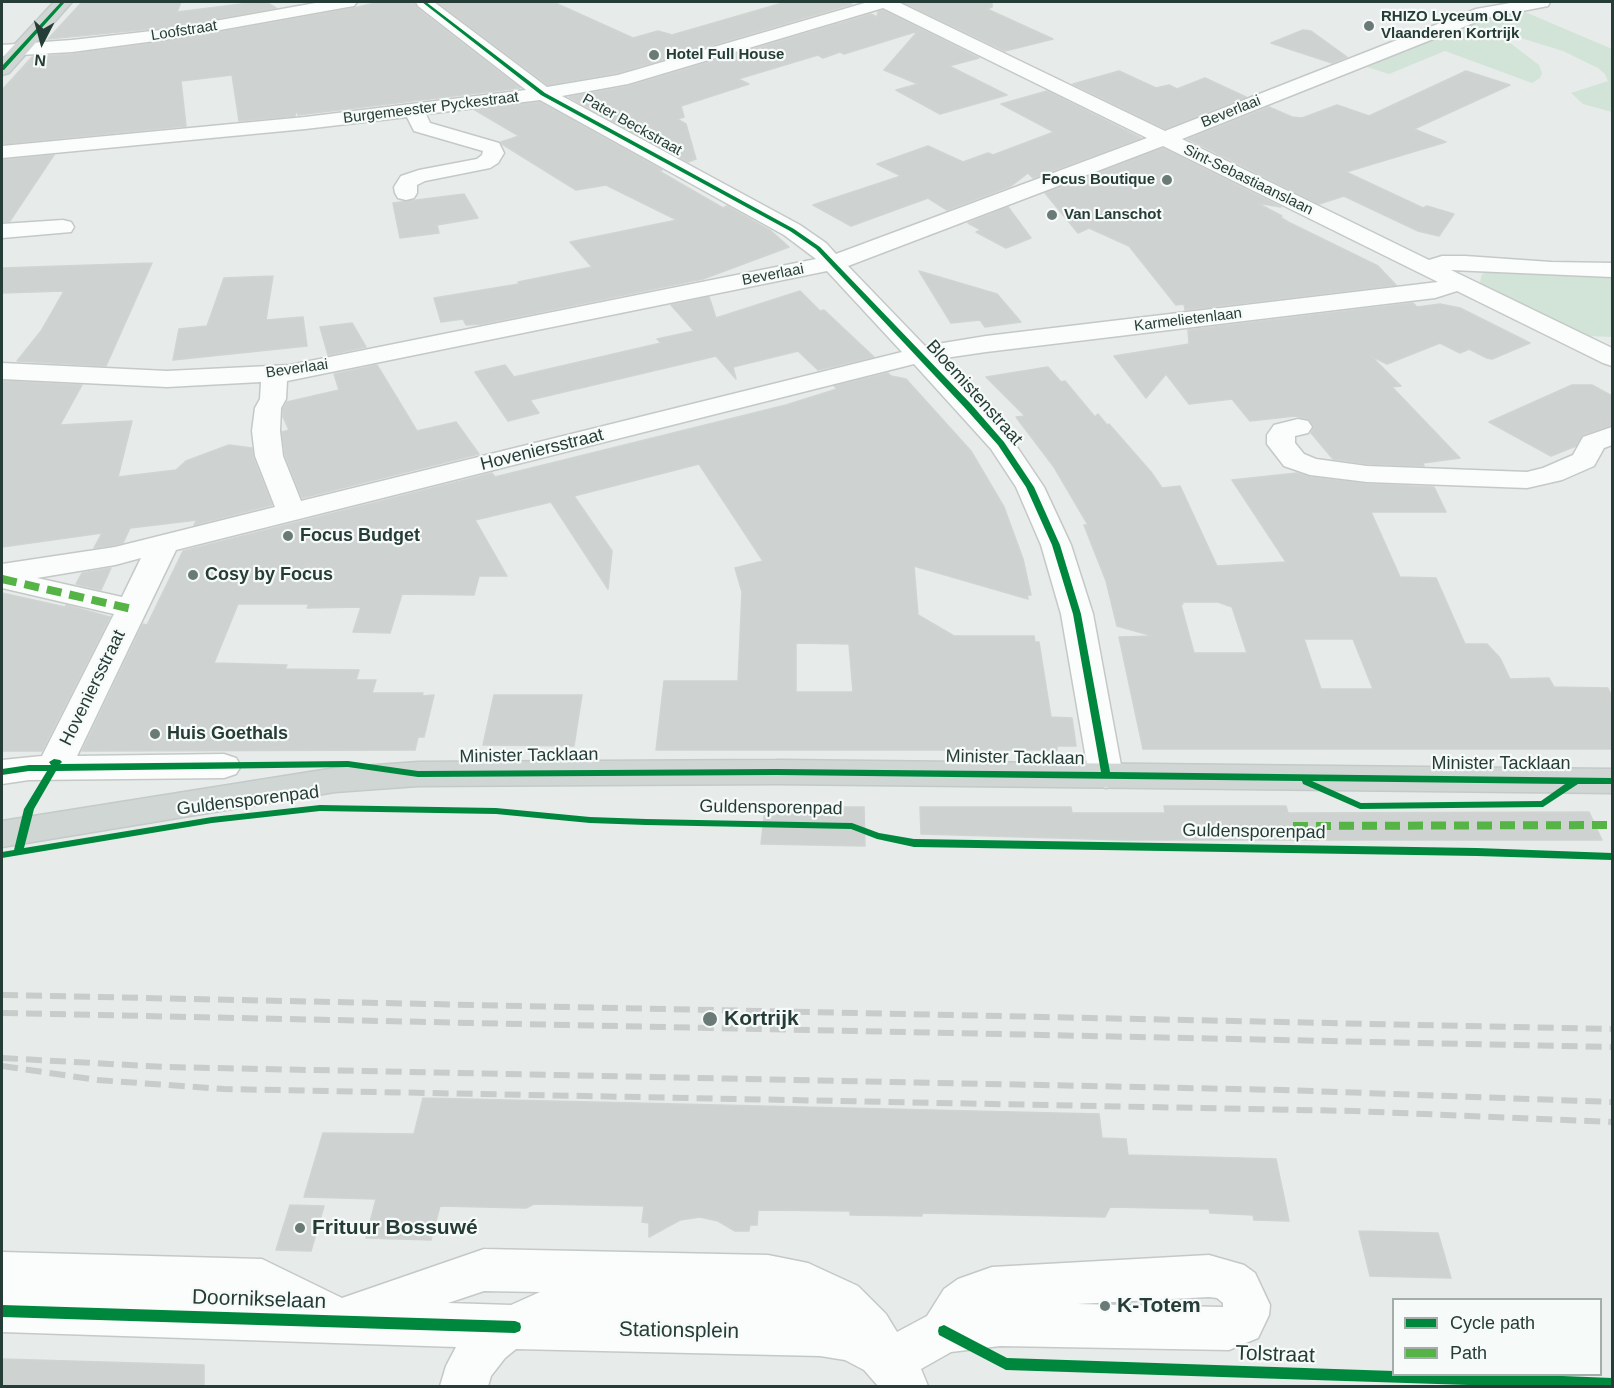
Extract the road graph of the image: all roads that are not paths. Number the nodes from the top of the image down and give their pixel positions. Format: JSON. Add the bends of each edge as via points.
{"nodes":[{"id":1,"x":63,"y":2,"type":"edge"},
{"id":2,"x":348,"y":2,"type":"edge"},
{"id":3,"x":424,"y":2,"type":"edge"},
{"id":4,"x":885,"y":2,"type":"edge"},
{"id":5,"x":1542,"y":2,"type":"edge"},
{"id":6,"x":10,"y":51,"type":"edge"},
{"id":7,"x":2,"y":69,"type":"edge"},
{"id":8,"x":543,"y":94,"type":"junction"},
{"id":9,"x":415,"y":110,"type":"junction"},
{"id":10,"x":1164,"y":139,"type":"junction"},
{"id":11,"x":2,"y":152,"type":"edge"},
{"id":12,"x":406,"y":193,"type":"dead end"},
{"id":13,"x":63,"y":227,"type":"dead end"},
{"id":14,"x":2,"y":231,"type":"edge"},
{"id":15,"x":832,"y":263,"type":"junction"},
{"id":16,"x":1427,"y":268,"type":"junction"},
{"id":17,"x":1612,"y":270,"type":"edge"},
{"id":18,"x":1456,"y":283,"type":"junction"},
{"id":19,"x":919,"y":355,"type":"junction"},
{"id":20,"x":1612,"y":358,"type":"edge"},
{"id":21,"x":2,"y":371,"type":"edge"},
{"id":22,"x":274,"y":374,"type":"junction"},
{"id":23,"x":1298,"y":427,"type":"dead end"},
{"id":24,"x":1612,"y":435,"type":"edge"},
{"id":25,"x":292,"y":513,"type":"junction"},
{"id":26,"x":164,"y":543,"type":"junction"},
{"id":27,"x":2,"y":573,"type":"edge"},
{"id":28,"x":2,"y":579,"type":"edge"},
{"id":29,"x":132,"y":609,"type":"junction"},
{"id":30,"x":224,"y":766,"type":"dead end"},
{"id":31,"x":54,"y":767,"type":"junction"},
{"id":32,"x":2,"y":772,"type":"edge"},
{"id":33,"x":1106,"y":776,"type":"junction"},
{"id":34,"x":1612,"y":781,"type":"edge"},
{"id":35,"x":2,"y":834,"type":"edge"},
{"id":36,"x":2,"y":1273,"type":"edge"},
{"id":37,"x":2,"y":1311,"type":"edge"},
{"id":38,"x":856,"y":1314,"type":"junction"},
{"id":39,"x":339,"y":1320,"type":"junction"},
{"id":40,"x":515,"y":1327,"type":"junction"},
{"id":41,"x":944,"y":1331,"type":"junction"},
{"id":42,"x":896,"y":1374,"type":"edge"},
{"id":43,"x":464,"y":1386,"type":"edge"}],
"edges":[{"from":1,"to":6,"type":"main road"},
{"from":2,"to":6,"type":"street","name":"Loofstraat","via":[[170,34]]},
{"from":3,"to":8,"type":"street","name":"Pater Beckstraat"},
{"from":4,"to":8,"type":"street","name":"Burgemeester Pyckestraat","via":[[621,80]]},
{"from":4,"to":10,"type":"street","name":"Sint-Sebastiaanslaan"},
{"from":5,"to":10,"type":"street","name":"Beverlaai","via":[[1482,13]]},
{"from":6,"to":7,"type":"main road"},
{"from":8,"to":9,"type":"street","name":"Burgemeester Pyckestraat"},
{"from":8,"to":15,"type":"street","name":"Pater Beckstraat","via":[[792,230]]},
{"from":9,"to":11,"type":"street","name":"Burgemeester Pyckestraat"},
{"from":9,"to":12,"type":"street","via":[[421,127],[492,147],[494,153],[483,164],[419,176],[409,181]]},
{"from":10,"to":15,"type":"street","name":"Beverlaai"},
{"from":10,"to":16,"type":"street","name":"Sint-Sebastiaanslaan"},
{"from":13,"to":14,"type":"street"},
{"from":15,"to":19,"type":"street","name":"Bloemistenstraat"},
{"from":15,"to":22,"type":"street","name":"Beverlaai"},
{"from":16,"to":17,"type":"street","via":[[1465,262]]},
{"from":16,"to":18,"type":"street","name":"Sint-Sebastiaanslaan"},
{"from":18,"to":19,"type":"street","name":"Karmelietenlaan","via":[[1434,291]]},
{"from":18,"to":20,"type":"street","name":"Sint-Sebastiaanslaan"},
{"from":19,"to":25,"type":"street","name":"Hoveniersstraat"},
{"from":19,"to":33,"type":"street","name":"Bloemistenstraat","via":[[1001,444],[1034,496],[1056,545],[1077,614]]},
{"from":21,"to":22,"type":"street","name":"Beverlaai","via":[[167,379]]},
{"from":22,"to":25,"type":"street","via":[[266,431],[269,456]]},
{"from":23,"to":24,"type":"street","via":[[1284,431],[1281,444],[1294,460],[1310,468],[1496,480],[1527,480],[1552,474],[1584,460],[1593,443]]},
{"from":25,"to":26,"type":"street","name":"Hoveniersstraat"},
{"from":26,"to":27,"type":"street","name":"Hoveniersstraat","via":[[59,566]]},
{"from":26,"to":29,"type":"street","name":"Hoveniersstraat"},
{"from":28,"to":29,"type":"street","name":"Hoveniersstraat"},
{"from":29,"to":31,"type":"street","name":"Hoveniersstraat"},
{"from":30,"to":31,"type":"street"},
{"from":31,"to":32,"type":"street"},
{"from":33,"to":34,"type":"main road","name":"Minister Tacklaan"},
{"from":33,"to":35,"type":"main road","name":"Minister Tacklaan","via":[[742,771],[418,774],[335,780]]},
{"from":36,"to":39,"type":"street","via":[[262,1280]]},
{"from":37,"to":39,"type":"street","name":"Doornikselaan"},
{"from":38,"to":39,"type":"street","via":[[842,1301],[808,1284],[768,1276],[484,1270]]},
{"from":38,"to":40,"type":"street","via":[[563,1304]]},
{"from":38,"to":42,"type":"street"},
{"from":39,"to":40,"type":"street","name":"Doornikselaan"},
{"from":40,"to":42,"type":"street","name":"Stationsplein","via":[[820,1334],[852,1339],[881,1354]]},
{"from":40,"to":43,"type":"street","via":[[496,1335],[480,1350]]},
{"from":41,"to":41,"type":"street","name":"Tolstraat","via":[[1000,1324],[1223,1329],[1241,1323],[1247,1305],[1234,1283],[1215,1276],[992,1288],[961,1304]]},
{"from":41,"to":42,"type":"street","name":"Tolstraat"}]}
